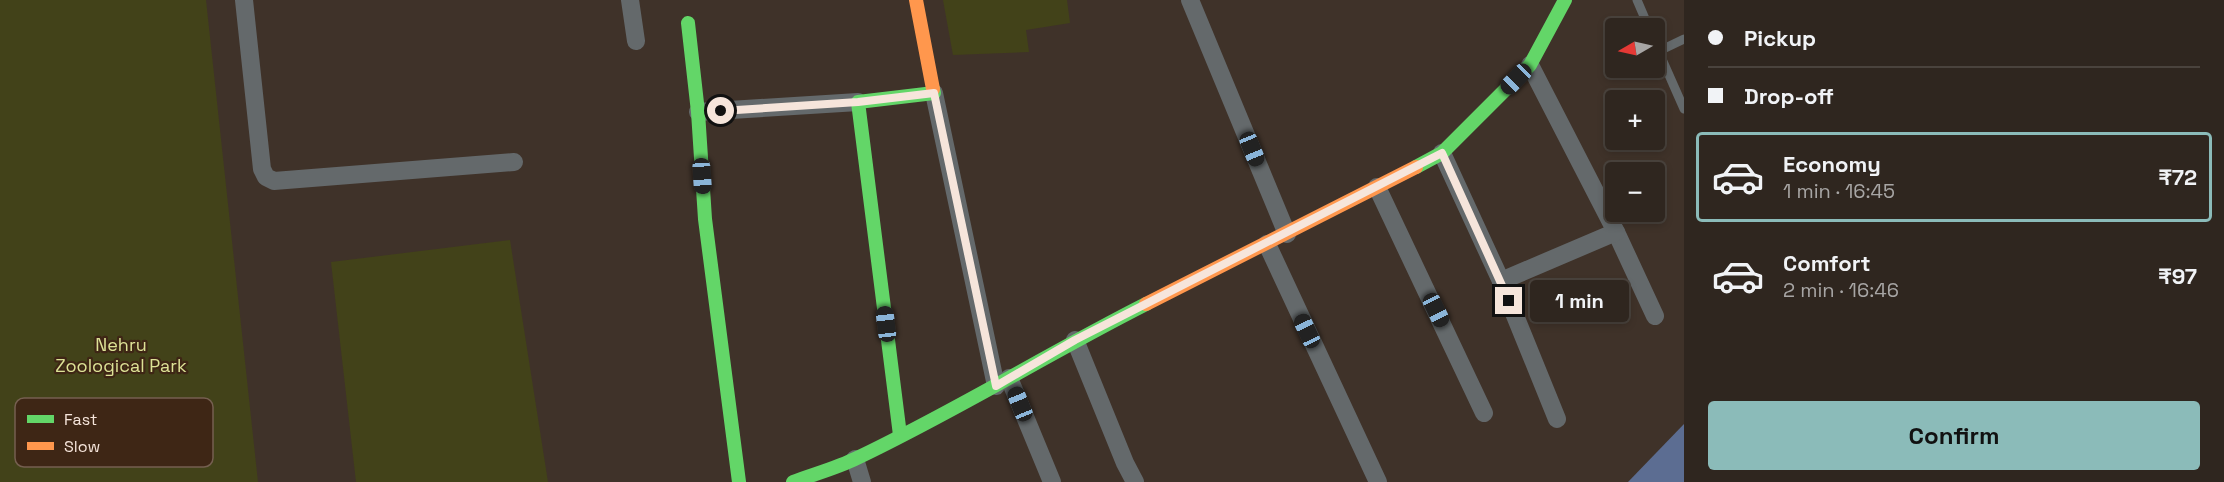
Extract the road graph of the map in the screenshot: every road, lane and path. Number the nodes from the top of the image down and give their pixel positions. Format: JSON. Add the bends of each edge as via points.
{"nodes":[{"id":1,"x":244,"y":0,"type":"edge"},
{"id":2,"x":630,"y":0,"type":"edge"},
{"id":3,"x":916,"y":0,"type":"edge"},
{"id":4,"x":1190,"y":0,"type":"edge"},
{"id":5,"x":1565,"y":0,"type":"edge"},
{"id":6,"x":1637,"y":0,"type":"edge"},
{"id":7,"x":1645,"y":18,"type":"edge"},
{"id":8,"x":688,"y":23,"type":"dead end"},
{"id":9,"x":1684,"y":39,"type":"edge"},
{"id":10,"x":636,"y":41,"type":"dead end"},
{"id":11,"x":1665,"y":48,"type":"edge"},
{"id":12,"x":1530,"y":65,"type":"junction"},
{"id":13,"x":1665,"y":65,"type":"edge"},
{"id":14,"x":934,"y":93,"type":"junction"},
{"id":15,"x":858,"y":102,"type":"junction"},
{"id":16,"x":1684,"y":109,"type":"edge"},
{"id":17,"x":698,"y":112,"type":"junction"},
{"id":18,"x":1442,"y":153,"type":"junction"},
{"id":19,"x":514,"y":162,"type":"dead end"},
{"id":20,"x":1377,"y":187,"type":"junction"},
{"id":21,"x":1616,"y":232,"type":"junction"},
{"id":22,"x":1287,"y":234,"type":"junction"},
{"id":23,"x":1267,"y":244,"type":"junction"},
{"id":24,"x":1501,"y":282,"type":"junction"},
{"id":25,"x":1655,"y":316,"type":"dead end"},
{"id":26,"x":1075,"y":340,"type":"junction"},
{"id":27,"x":1003,"y":382,"type":"junction"},
{"id":28,"x":1484,"y":413,"type":"dead end"},
{"id":29,"x":1557,"y":419,"type":"dead end"},
{"id":30,"x":900,"y":435,"type":"junction"},
{"id":31,"x":855,"y":459,"type":"junction"},
{"id":32,"x":739,"y":482,"type":"edge"},
{"id":33,"x":793,"y":482,"type":"edge"},
{"id":34,"x":862,"y":482,"type":"edge"},
{"id":35,"x":1052,"y":482,"type":"edge"},
{"id":36,"x":1135,"y":482,"type":"edge"},
{"id":37,"x":1378,"y":482,"type":"edge"}],
"edges":[{"from":1,"to":19,"type":"street","via":[[266,177],[274,181]]},
{"from":2,"to":10,"type":"street"},
{"from":3,"to":14,"type":"street"},
{"from":4,"to":22,"type":"street"},
{"from":5,"to":12,"type":"street"},
{"from":6,"to":7,"type":"lane"},
{"from":8,"to":17,"type":"street"},
{"from":9,"to":11,"type":"lane"},
{"from":12,"to":18,"type":"street"},
{"from":12,"to":21,"type":"street"},
{"from":13,"to":16,"type":"lane"},
{"from":14,"to":15,"type":"street"},
{"from":14,"to":27,"type":"street"},
{"from":15,"to":17,"type":"street"},
{"from":15,"to":30,"type":"street"},
{"from":17,"to":32,"type":"street","via":[[705,219]]},
{"from":18,"to":20,"type":"street"},
{"from":18,"to":24,"type":"street"},
{"from":20,"to":22,"type":"street"},
{"from":20,"to":28,"type":"street"},
{"from":21,"to":24,"type":"street"},
{"from":21,"to":25,"type":"street"},
{"from":22,"to":23,"type":"street"},
{"from":23,"to":26,"type":"street"},
{"from":23,"to":37,"type":"street"},
{"from":24,"to":29,"type":"street"},
{"from":26,"to":27,"type":"street"},
{"from":26,"to":36,"type":"street"},
{"from":27,"to":30,"type":"street"},
{"from":27,"to":35,"type":"street"},
{"from":30,"to":31,"type":"street"},
{"from":31,"to":33,"type":"street"},
{"from":31,"to":34,"type":"street"}]}
